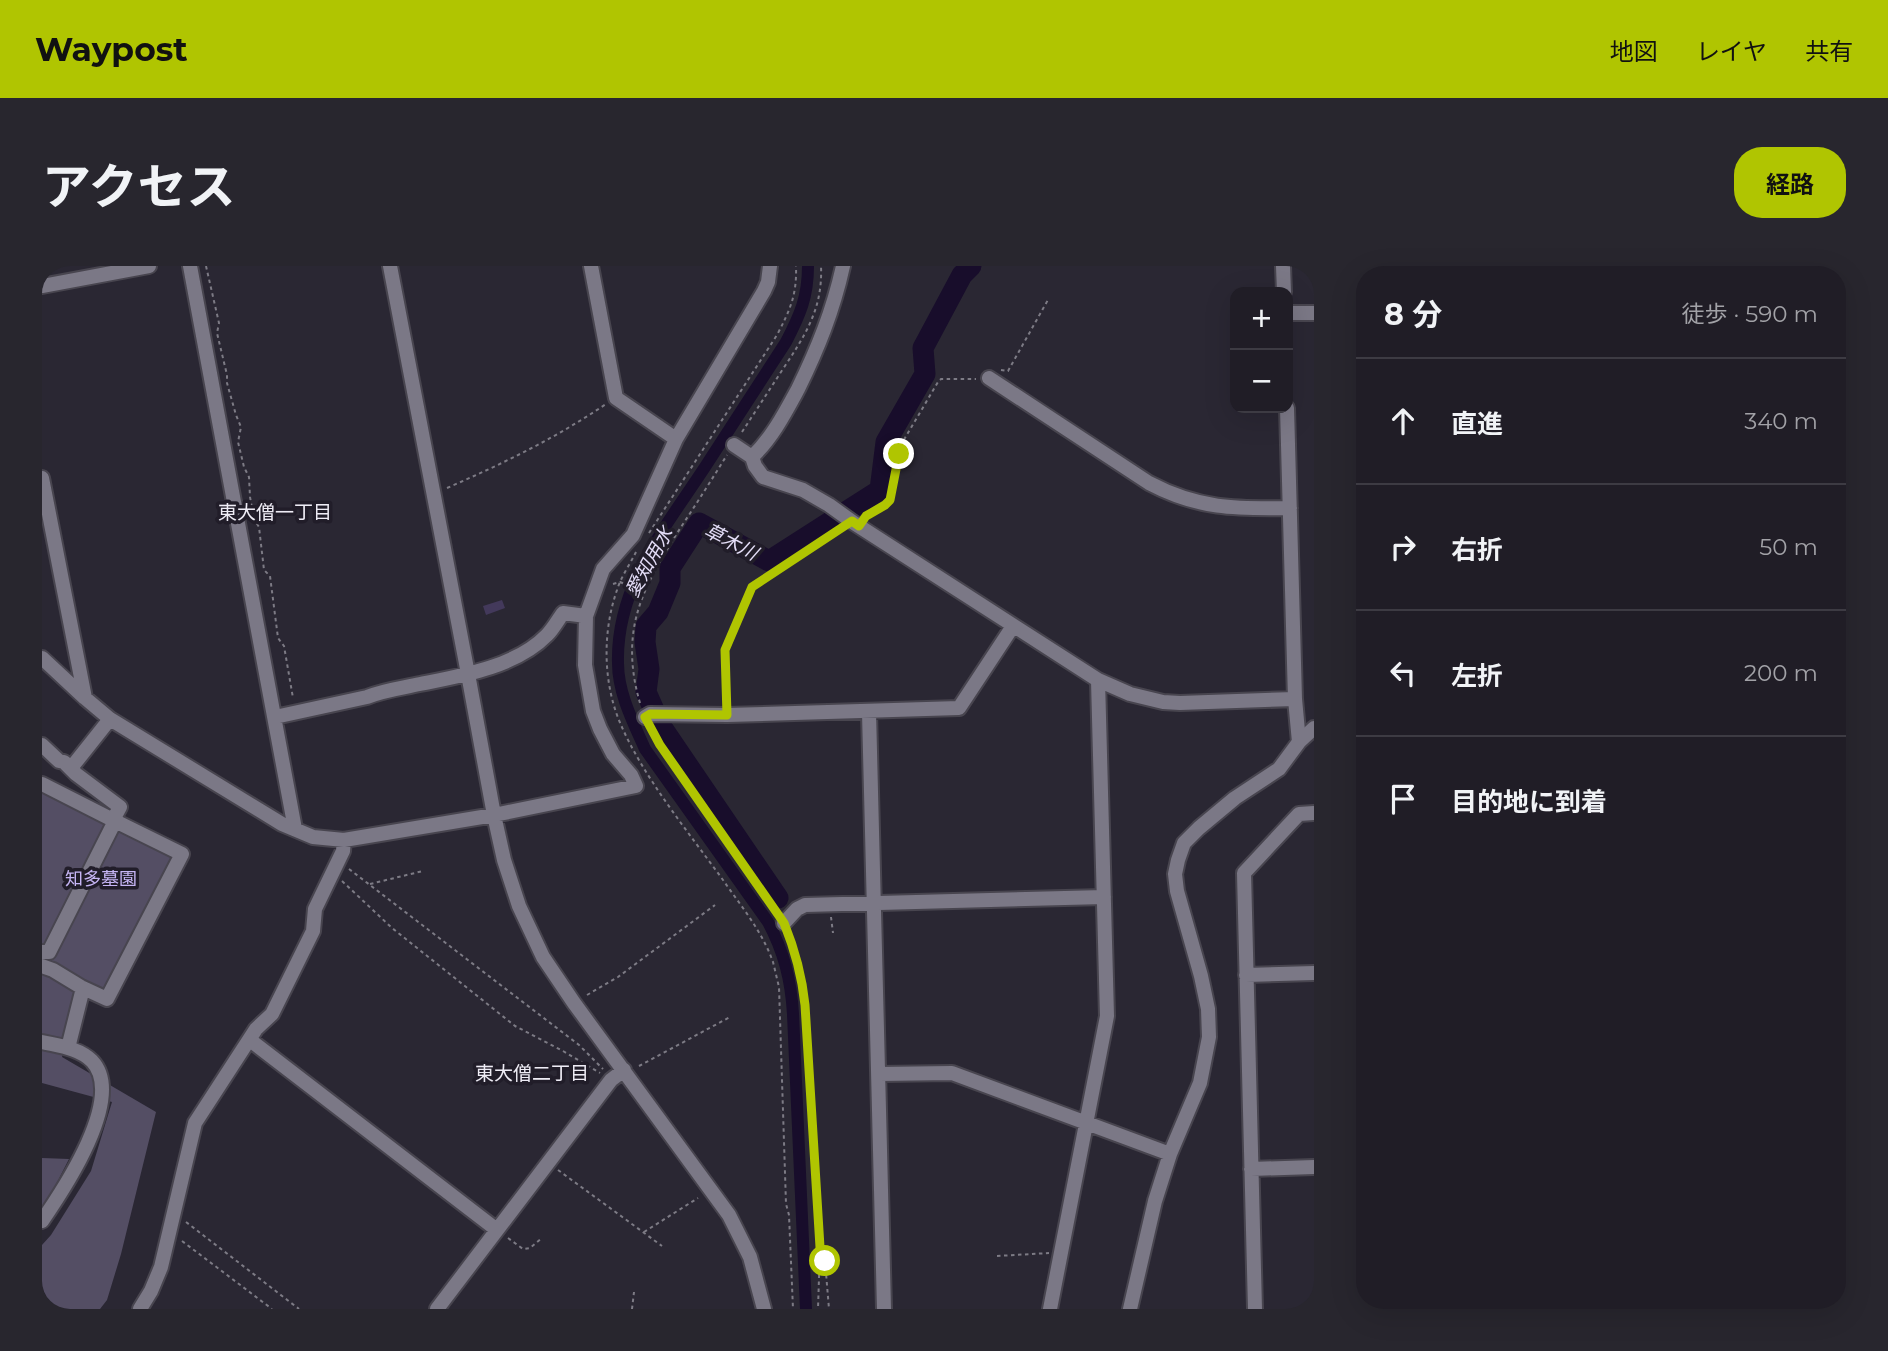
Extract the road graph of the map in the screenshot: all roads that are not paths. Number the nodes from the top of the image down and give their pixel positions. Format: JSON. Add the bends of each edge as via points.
{"nodes":[{"id":1,"x":149,"y":266,"type":"edge"},
{"id":2,"x":190,"y":266,"type":"edge"},
{"id":3,"x":390,"y":266,"type":"edge"},
{"id":4,"x":591,"y":266,"type":"edge"},
{"id":5,"x":770,"y":266,"type":"edge"},
{"id":6,"x":843,"y":266,"type":"edge"},
{"id":7,"x":1283,"y":266,"type":"edge"},
{"id":8,"x":42,"y":286,"type":"edge"},
{"id":9,"x":1284,"y":287,"type":"edge"},
{"id":10,"x":1293,"y":313,"type":"edge"},
{"id":11,"x":1314,"y":313,"type":"edge"},
{"id":12,"x":989,"y":378,"type":"road end"},
{"id":13,"x":1287,"y":413,"type":"edge"},
{"id":14,"x":676,"y":439,"type":"junction"},
{"id":15,"x":734,"y":444,"type":"road end"},
{"id":16,"x":752,"y":457,"type":"junction"},
{"id":17,"x":42,"y":478,"type":"edge"},
{"id":18,"x":1290,"y":508,"type":"junction"},
{"id":19,"x":586,"y":616,"type":"junction"},
{"id":20,"x":1013,"y":626,"type":"junction"},
{"id":21,"x":42,"y":658,"type":"edge"},
{"id":22,"x":468,"y":674,"type":"junction"},
{"id":23,"x":1098,"y":680,"type":"junction"},
{"id":24,"x":85,"y":698,"type":"junction"},
{"id":25,"x":1295,"y":699,"type":"junction"},
{"id":26,"x":869,"y":712,"type":"junction"},
{"id":27,"x":275,"y":717,"type":"junction"},
{"id":28,"x":645,"y":717,"type":"road end"},
{"id":29,"x":110,"y":719,"type":"junction"},
{"id":30,"x":1314,"y":728,"type":"edge"},
{"id":31,"x":1299,"y":742,"type":"junction"},
{"id":32,"x":42,"y":745,"type":"edge"},
{"id":33,"x":66,"y":765,"type":"junction"},
{"id":34,"x":42,"y":783,"type":"edge"},
{"id":35,"x":1314,"y":813,"type":"edge"},
{"id":36,"x":494,"y":815,"type":"junction"},
{"id":37,"x":114,"y":821,"type":"junction"},
{"id":38,"x":296,"y":829,"type":"junction"},
{"id":39,"x":344,"y":841,"type":"junction"},
{"id":40,"x":1104,"y":897,"type":"junction"},
{"id":41,"x":873,"y":904,"type":"junction"},
{"id":42,"x":784,"y":923,"type":"road end"},
{"id":43,"x":43,"y":958,"type":"edge"},
{"id":44,"x":1314,"y":973,"type":"edge"},
{"id":45,"x":1246,"y":975,"type":"junction"},
{"id":46,"x":83,"y":988,"type":"junction"},
{"id":47,"x":250,"y":1040,"type":"junction"},
{"id":48,"x":42,"y":1042,"type":"edge"},
{"id":49,"x":68,"y":1048,"type":"junction"},
{"id":50,"x":625,"y":1072,"type":"junction"},
{"id":51,"x":879,"y":1074,"type":"junction"},
{"id":52,"x":1085,"y":1121,"type":"junction"},
{"id":53,"x":1170,"y":1154,"type":"junction"},
{"id":54,"x":1314,"y":1167,"type":"edge"},
{"id":55,"x":1251,"y":1169,"type":"junction"},
{"id":56,"x":42,"y":1221,"type":"edge"},
{"id":57,"x":497,"y":1229,"type":"junction"},
{"id":58,"x":140,"y":1309,"type":"edge"},
{"id":59,"x":437,"y":1309,"type":"edge"},
{"id":60,"x":764,"y":1309,"type":"edge"},
{"id":61,"x":884,"y":1309,"type":"edge"},
{"id":62,"x":1049,"y":1309,"type":"edge"},
{"id":63,"x":1130,"y":1309,"type":"edge"},
{"id":64,"x":1255,"y":1309,"type":"edge"}],
"edges":[{"from":1,"to":8,"type":"street"},
{"from":2,"to":27,"type":"street"},
{"from":3,"to":22,"type":"street"},
{"from":4,"to":14,"type":"street","via":[[615,398]]},
{"from":5,"to":14,"type":"street","via":[[764,291]]},
{"from":6,"to":16,"type":"street","via":[[817,350],[772,434]]},
{"from":7,"to":9,"type":"street"},
{"from":10,"to":11,"type":"street"},
{"from":12,"to":18,"type":"street","via":[[1172,495],[1227,508]]},
{"from":13,"to":18,"type":"street"},
{"from":14,"to":19,"type":"street","via":[[633,535],[603,569]]},
{"from":15,"to":16,"type":"street"},
{"from":16,"to":20,"type":"street","via":[[763,477],[803,490],[829,505]]},
{"from":17,"to":24,"type":"street"},
{"from":18,"to":25,"type":"street"},
{"from":19,"to":22,"type":"street","via":[[563,613],[534,646]]},
{"from":19,"to":36,"type":"street","via":[[585,666],[593,711],[613,754],[636,786]]},
{"from":20,"to":23,"type":"street"},
{"from":20,"to":26,"type":"street","via":[[959,708]]},
{"from":21,"to":24,"type":"street"},
{"from":22,"to":27,"type":"street"},
{"from":22,"to":36,"type":"street"},
{"from":23,"to":25,"type":"street","via":[[1163,702]]},
{"from":23,"to":40,"type":"street"},
{"from":24,"to":29,"type":"street"},
{"from":25,"to":31,"type":"street"},
{"from":26,"to":28,"type":"street"},
{"from":26,"to":41,"type":"street"},
{"from":27,"to":38,"type":"street"},
{"from":29,"to":33,"type":"street"},
{"from":29,"to":38,"type":"street"},
{"from":30,"to":31,"type":"street"},
{"from":31,"to":53,"type":"street","via":[[1279,769],[1199,828],[1184,843],[1178,860],[1177,891],[1201,976],[1209,1037],[1200,1083]]},
{"from":32,"to":33,"type":"street"},
{"from":33,"to":34,"type":"street"},
{"from":33,"to":37,"type":"street","via":[[120,807]]},
{"from":34,"to":37,"type":"street"},
{"from":35,"to":45,"type":"street","via":[[1299,814],[1244,873]]},
{"from":36,"to":39,"type":"street"},
{"from":36,"to":50,"type":"street","via":[[507,872],[543,957]]},
{"from":37,"to":43,"type":"street"},
{"from":37,"to":46,"type":"street","via":[[182,854],[107,999]]},
{"from":38,"to":39,"type":"street","via":[[313,837]]},
{"from":39,"to":47,"type":"street","via":[[315,909],[313,931],[272,1014]]},
{"from":40,"to":41,"type":"street"},
{"from":40,"to":52,"type":"street","via":[[1107,1016]]},
{"from":41,"to":42,"type":"street","via":[[805,905]]},
{"from":41,"to":51,"type":"street"},
{"from":43,"to":46,"type":"street","via":[[53,970]]},
{"from":44,"to":45,"type":"street"},
{"from":45,"to":55,"type":"street"},
{"from":46,"to":49,"type":"street"},
{"from":47,"to":57,"type":"street"},
{"from":47,"to":58,"type":"street","via":[[195,1123],[161,1268]]},
{"from":48,"to":49,"type":"street"},
{"from":49,"to":56,"type":"street","via":[[93,1062],[103,1083],[103,1097],[83,1153]]},
{"from":50,"to":57,"type":"street","via":[[608,1078]]},
{"from":50,"to":60,"type":"street","via":[[729,1214],[750,1257]]},
{"from":51,"to":52,"type":"street","via":[[952,1073]]},
{"from":51,"to":61,"type":"street"},
{"from":52,"to":53,"type":"street"},
{"from":52,"to":62,"type":"street"},
{"from":53,"to":63,"type":"street"},
{"from":54,"to":55,"type":"street"},
{"from":55,"to":64,"type":"street"},
{"from":57,"to":59,"type":"street"}]}
